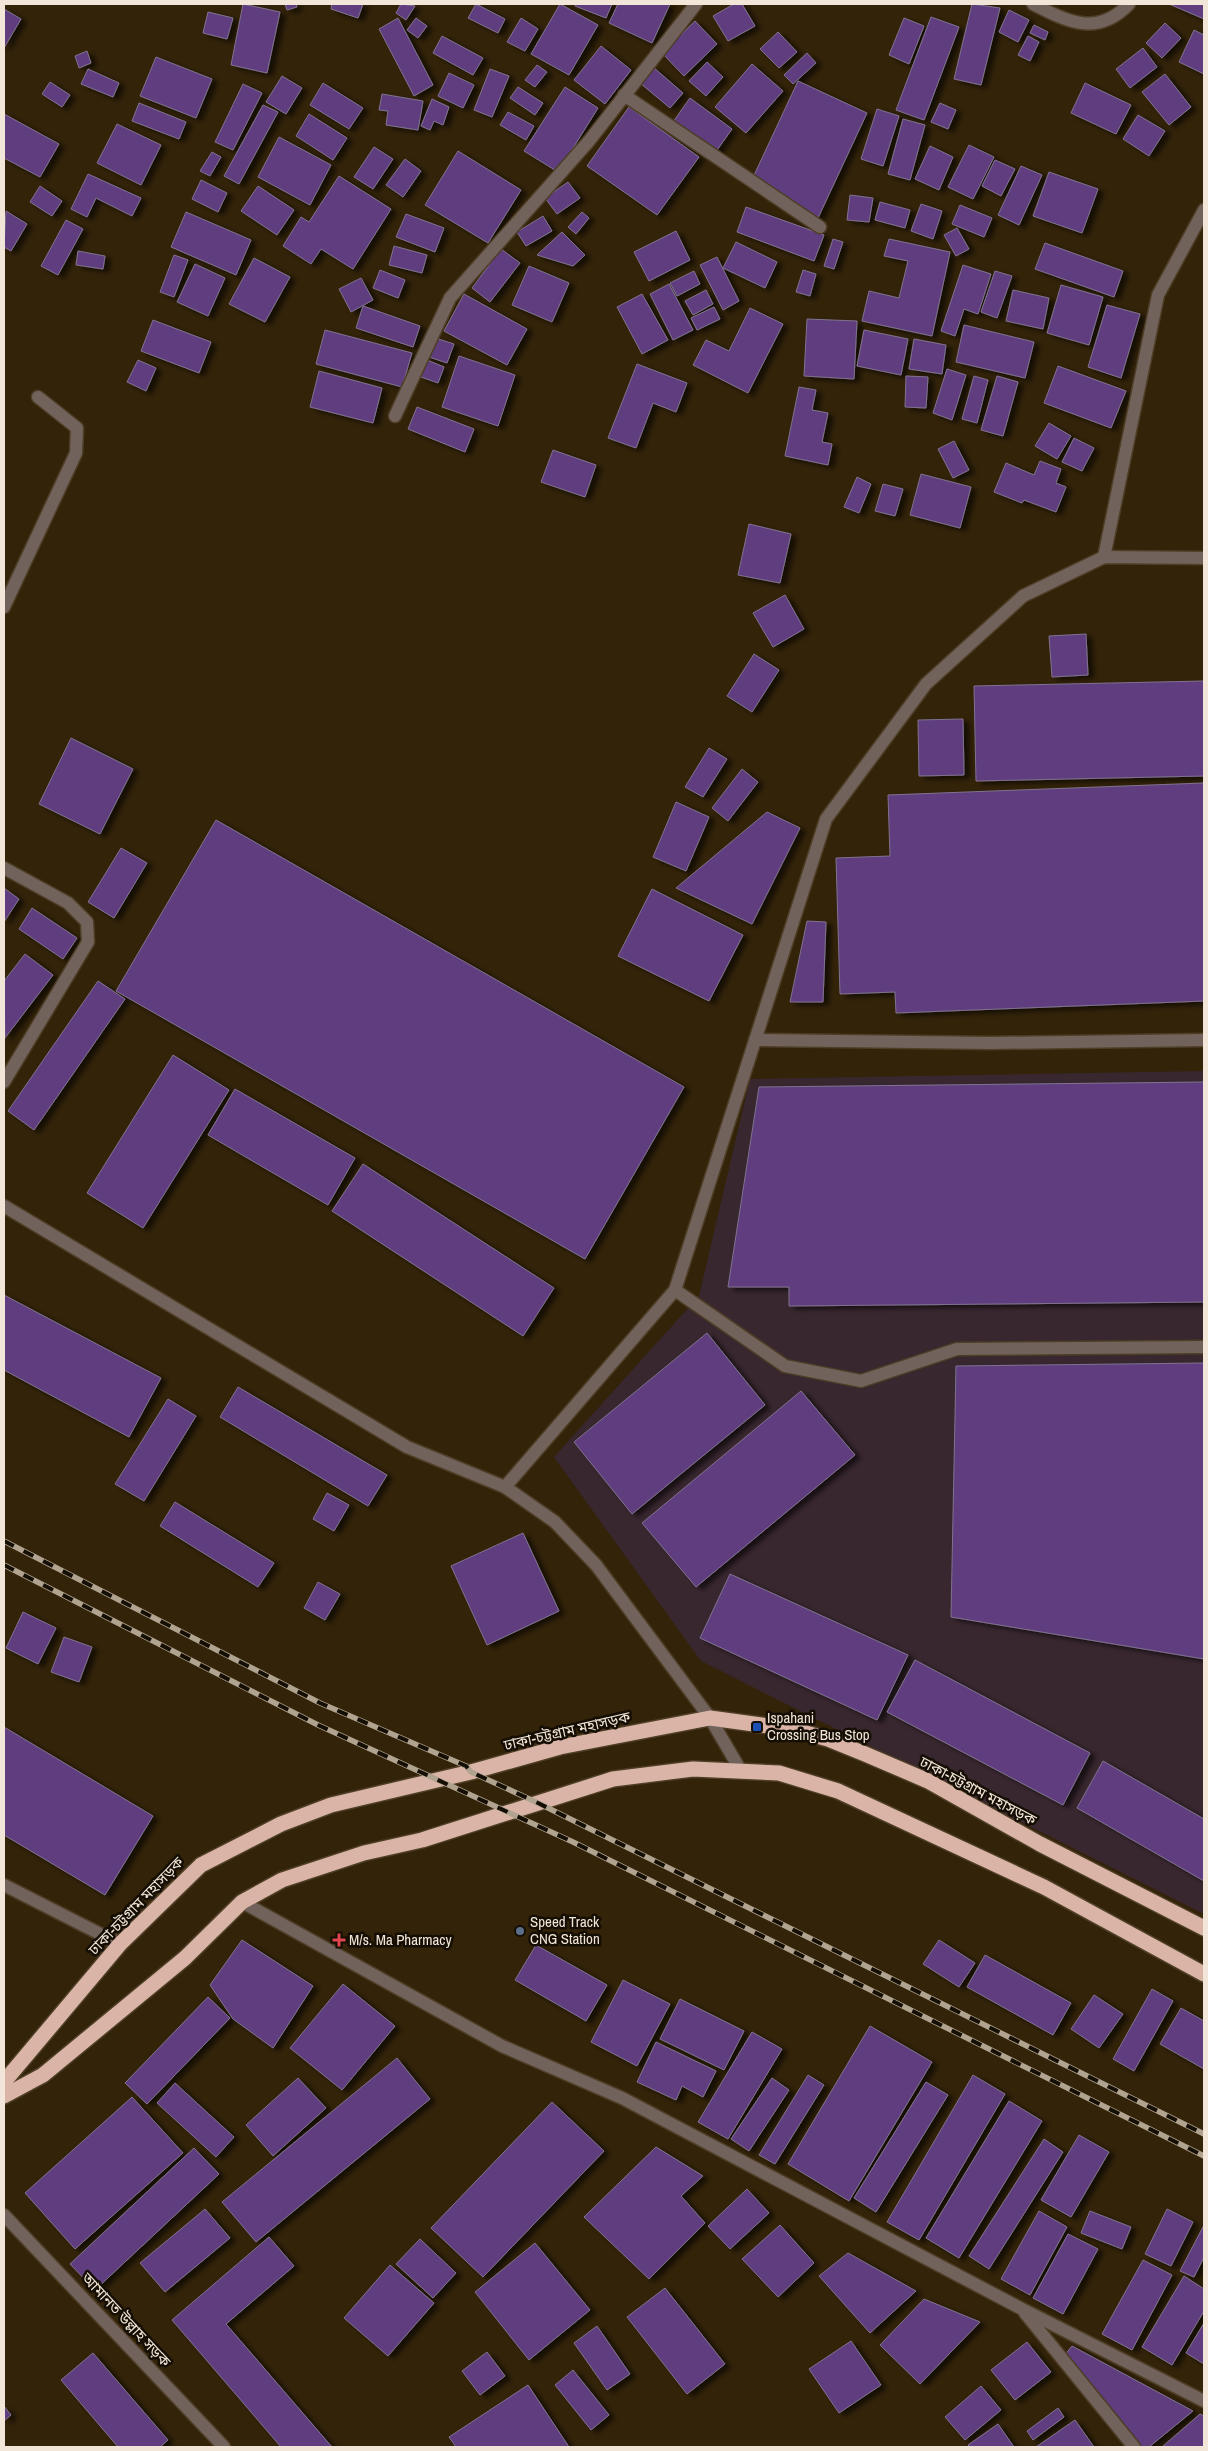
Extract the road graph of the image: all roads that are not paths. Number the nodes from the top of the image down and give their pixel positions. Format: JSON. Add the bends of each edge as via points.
{"nodes":[{"id":1,"x":696,"y":4,"type":"edge"},
{"id":2,"x":1033,"y":4,"type":"edge"},
{"id":3,"x":1129,"y":4,"type":"edge"},
{"id":4,"x":624,"y":95,"type":"junction"},
{"id":5,"x":1204,"y":210,"type":"edge"},
{"id":6,"x":820,"y":227,"type":"dead end"},
{"id":7,"x":38,"y":397,"type":"dead end"},
{"id":8,"x":395,"y":416,"type":"dead end"},
{"id":9,"x":1104,"y":557,"type":"junction"},
{"id":10,"x":1204,"y":558,"type":"edge"},
{"id":11,"x":4,"y":608,"type":"edge"},
{"id":12,"x":4,"y":868,"type":"edge"},
{"id":13,"x":755,"y":1040,"type":"junction"},
{"id":14,"x":1204,"y":1040,"type":"edge"},
{"id":15,"x":4,"y":1082,"type":"edge"},
{"id":16,"x":4,"y":1206,"type":"edge"},
{"id":17,"x":675,"y":1290,"type":"junction"},
{"id":18,"x":1204,"y":1348,"type":"edge"},
{"id":19,"x":504,"y":1487,"type":"junction"},
{"id":20,"x":710,"y":1718,"type":"junction"},
{"id":21,"x":741,"y":1771,"type":"junction"},
{"id":22,"x":4,"y":1885,"type":"edge"},
{"id":23,"x":242,"y":1902,"type":"junction"},
{"id":24,"x":1204,"y":1928,"type":"edge"},
{"id":25,"x":120,"y":1944,"type":"junction"},
{"id":26,"x":1204,"y":1974,"type":"edge"},
{"id":27,"x":4,"y":2082,"type":"edge"},
{"id":28,"x":4,"y":2096,"type":"edge"},
{"id":29,"x":4,"y":2215,"type":"edge"},
{"id":30,"x":1022,"y":2309,"type":"junction"},
{"id":31,"x":1204,"y":2401,"type":"edge"},
{"id":32,"x":224,"y":2447,"type":"edge"},
{"id":33,"x":1134,"y":2447,"type":"edge"}],
"edges":[{"from":1,"to":4,"type":"street"},
{"from":2,"to":3,"type":"street","via":[[1067,22],[1098,24]]},
{"from":4,"to":6,"type":"street"},
{"from":4,"to":8,"type":"street","via":[[589,141],[450,298]]},
{"from":5,"to":9,"type":"street","via":[[1158,295]]},
{"from":7,"to":11,"type":"street","via":[[77,428],[76,453]]},
{"from":9,"to":10,"type":"street"},
{"from":9,"to":13,"type":"street","via":[[1023,596],[926,684],[826,819]]},
{"from":12,"to":15,"type":"street","via":[[68,903],[87,922],[88,942]]},
{"from":13,"to":14,"type":"street","via":[[990,1044]]},
{"from":13,"to":17,"type":"street"},
{"from":16,"to":19,"type":"street","via":[[407,1447]]},
{"from":17,"to":18,"type":"street","via":[[785,1366],[861,1380],[957,1350]]},
{"from":17,"to":19,"type":"street"},
{"from":19,"to":20,"type":"street","via":[[555,1522],[596,1565]]},
{"from":20,"to":21,"type":"street"},
{"from":20,"to":24,"type":"highway","name":"ঢাকা-চট্টগ্রাম মহাসড়ক","via":[[791,1729],[828,1739],[892,1766]]},
{"from":20,"to":25,"type":"highway","name":"ঢাকা-চট্টগ্রাম মহাসড়ক","via":[[560,1747],[331,1805],[281,1824],[201,1865]]},
{"from":21,"to":23,"type":"highway","via":[[693,1769],[613,1779],[422,1840],[364,1853],[282,1880]]},
{"from":21,"to":26,"type":"highway","via":[[779,1773],[838,1791],[1044,1887]]},
{"from":22,"to":25,"type":"street"},
{"from":23,"to":28,"type":"highway","via":[[185,1958],[43,2075]]},
{"from":23,"to":30,"type":"street","via":[[502,2046],[622,2098]]},
{"from":25,"to":27,"type":"highway","name":"ঢাকা-চট্টগ্রাম মহাসড়ক"},
{"from":29,"to":32,"type":"street","name":"আমানত উল্লাহ সড়ক"},
{"from":30,"to":31,"type":"street"},
{"from":30,"to":33,"type":"street"}]}
